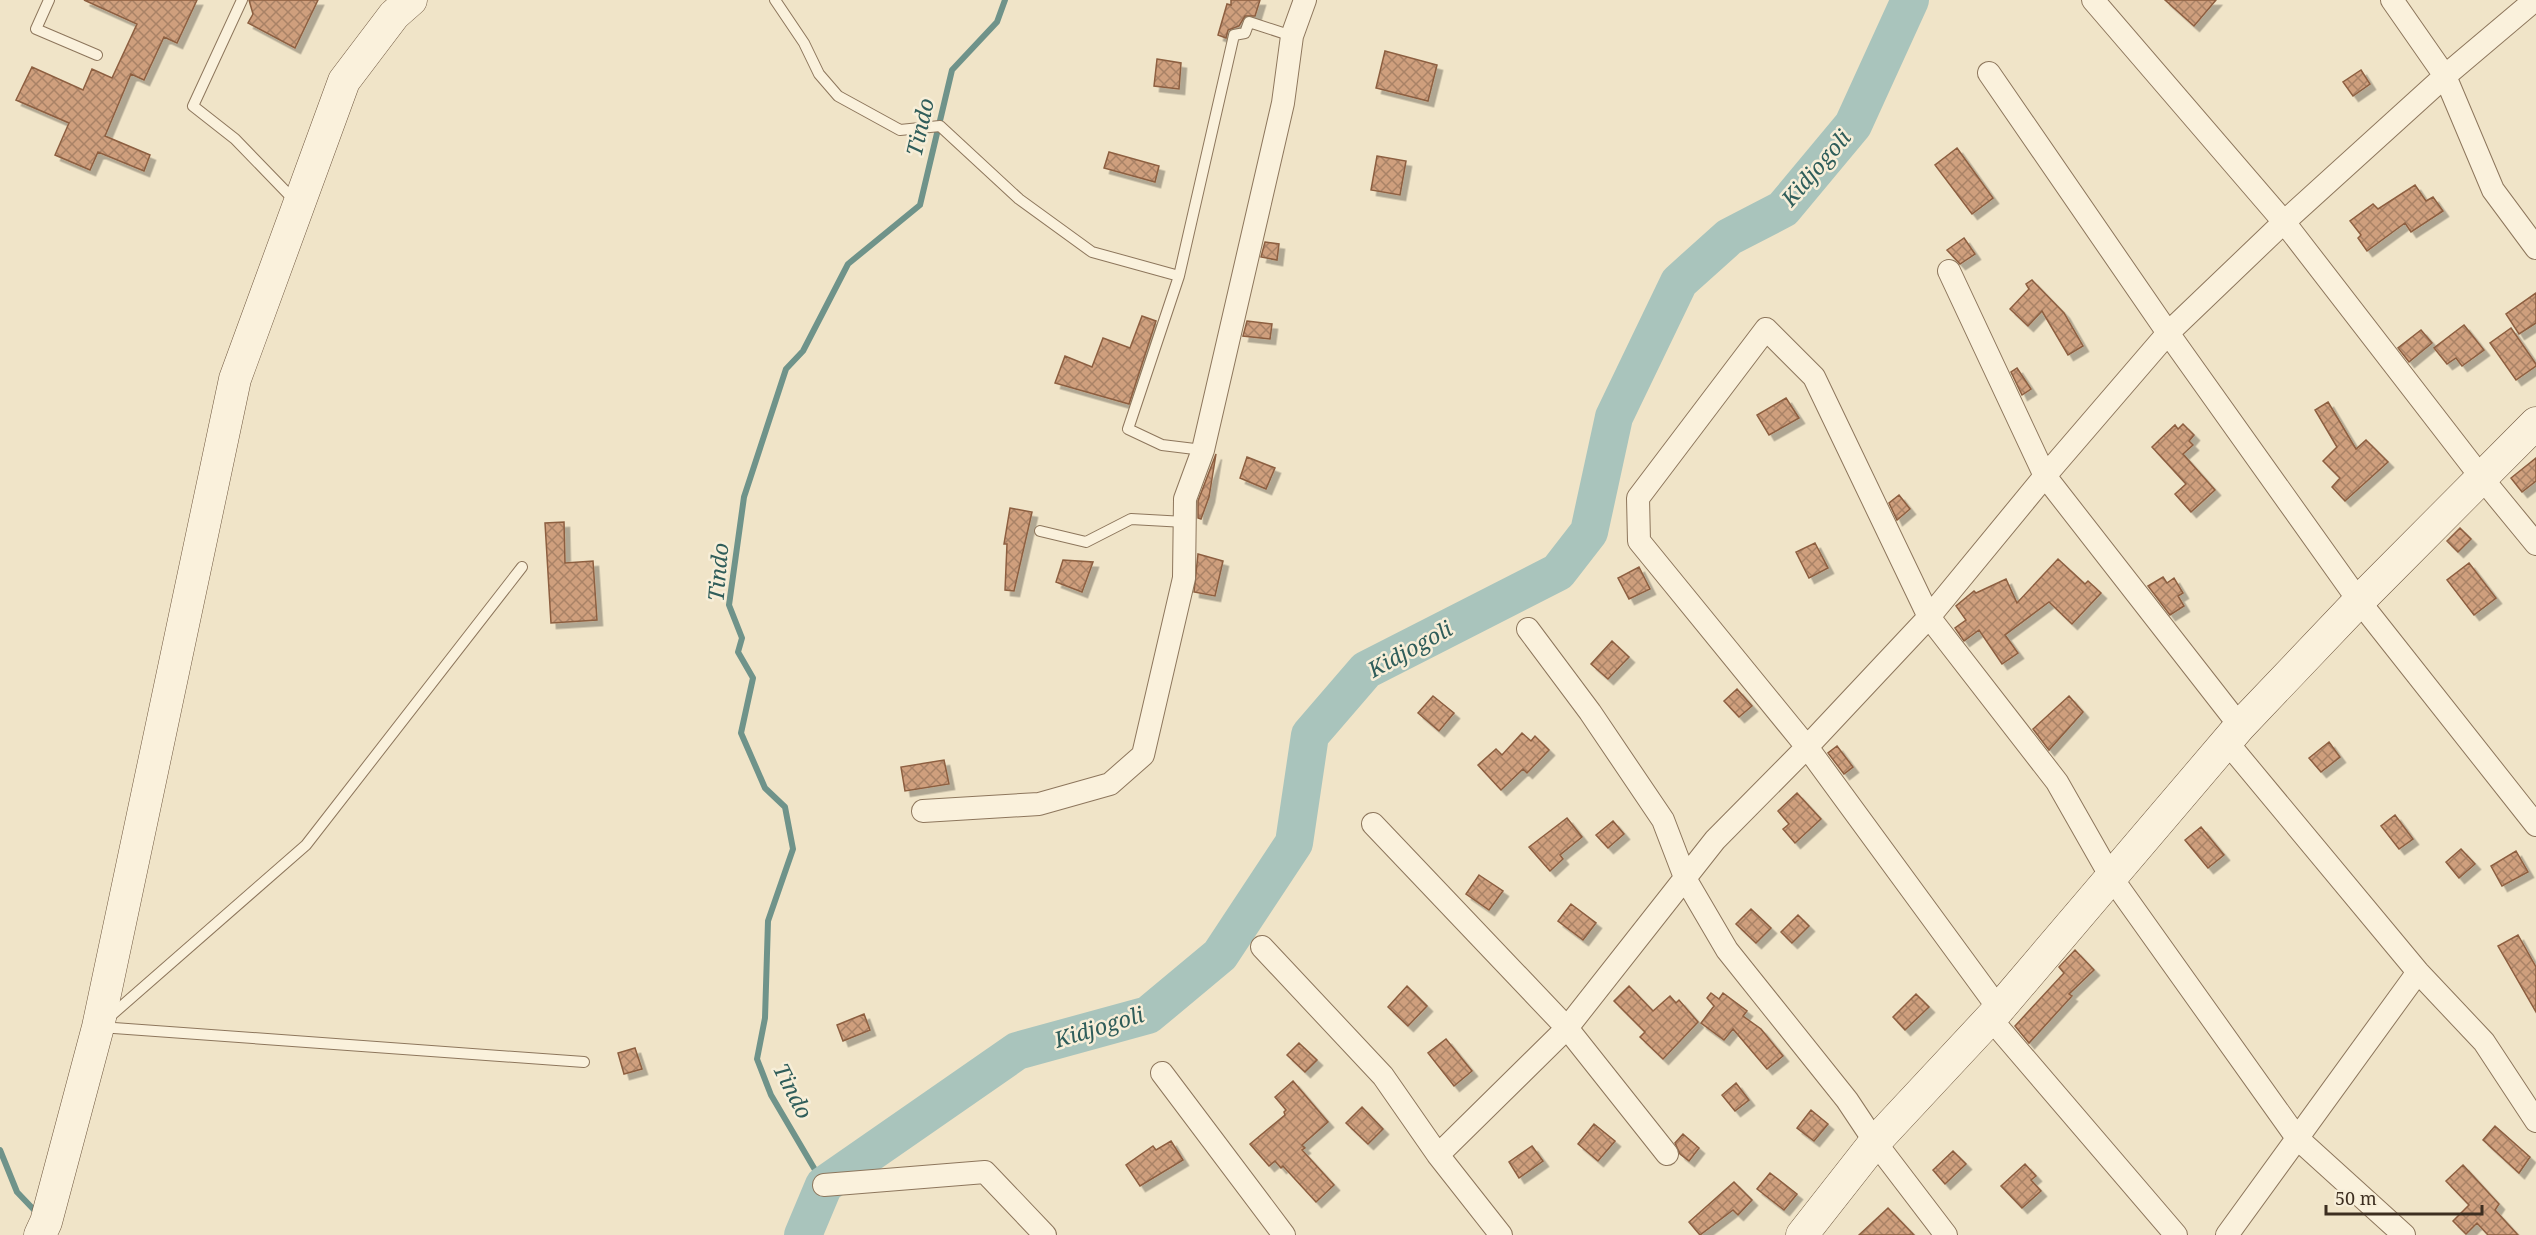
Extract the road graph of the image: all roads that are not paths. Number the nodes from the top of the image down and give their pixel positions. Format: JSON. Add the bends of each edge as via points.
{"nodes":[{"id":1,"x":49,"y":0,"type":"edge"},
{"id":2,"x":242,"y":0,"type":"edge"},
{"id":3,"x":775,"y":0,"type":"edge"},
{"id":4,"x":1305,"y":0,"type":"edge"},
{"id":5,"x":2093,"y":0,"type":"edge"},
{"id":6,"x":2392,"y":0,"type":"edge"},
{"id":7,"x":2535,"y":0,"type":"edge"},
{"id":8,"x":401,"y":5,"type":"edge"},
{"id":9,"x":1292,"y":36,"type":"junction"},
{"id":10,"x":97,"y":55,"type":"dead end"},
{"id":11,"x":1989,"y":73,"type":"dead end"},
{"id":12,"x":2445,"y":76,"type":"junction"},
{"id":13,"x":298,"y":204,"type":"junction"},
{"id":14,"x":2284,"y":222,"type":"junction"},
{"id":15,"x":2536,"y":248,"type":"edge"},
{"id":16,"x":1949,"y":271,"type":"dead end"},
{"id":17,"x":1179,"y":276,"type":"junction"},
{"id":18,"x":2168,"y":333,"type":"junction"},
{"id":19,"x":2536,"y":423,"type":"edge"},
{"id":20,"x":1203,"y":450,"type":"junction"},
{"id":21,"x":2045,"y":476,"type":"junction"},
{"id":22,"x":2481,"y":477,"type":"junction"},
{"id":23,"x":1185,"y":522,"type":"junction"},
{"id":24,"x":1040,"y":531,"type":"dead end"},
{"id":25,"x":2536,"y":544,"type":"edge"},
{"id":26,"x":522,"y":567,"type":"dead end"},
{"id":27,"x":2359,"y":601,"type":"junction"},
{"id":28,"x":1929,"y":617,"type":"junction"},
{"id":29,"x":1528,"y":629,"type":"dead end"},
{"id":30,"x":2233,"y":733,"type":"junction"},
{"id":31,"x":1808,"y":747,"type":"junction"},
{"id":32,"x":923,"y":811,"type":"dead end"},
{"id":33,"x":1373,"y":824,"type":"dead end"},
{"id":34,"x":2536,"y":825,"type":"edge"},
{"id":35,"x":2112,"y":877,"type":"junction"},
{"id":36,"x":1686,"y":880,"type":"junction"},
{"id":37,"x":1262,"y":947,"type":"dead end"},
{"id":38,"x":2418,"y":972,"type":"junction"},
{"id":39,"x":1994,"y":1014,"type":"junction"},
{"id":40,"x":98,"y":1027,"type":"junction"},
{"id":41,"x":1568,"y":1028,"type":"junction"},
{"id":42,"x":584,"y":1062,"type":"dead end"},
{"id":43,"x":1162,"y":1072,"type":"dead end"},
{"id":44,"x":2536,"y":1121,"type":"edge"},
{"id":45,"x":2297,"y":1138,"type":"junction"},
{"id":46,"x":1875,"y":1142,"type":"junction"},
{"id":47,"x":1667,"y":1154,"type":"dead end"},
{"id":48,"x":1438,"y":1155,"type":"junction"},
{"id":49,"x":824,"y":1185,"type":"dead end"},
{"id":50,"x":40,"y":1235,"type":"edge"},
{"id":51,"x":1045,"y":1235,"type":"edge"},
{"id":52,"x":1284,"y":1235,"type":"edge"},
{"id":53,"x":1501,"y":1235,"type":"edge"},
{"id":54,"x":1802,"y":1235,"type":"edge"},
{"id":55,"x":1946,"y":1235,"type":"edge"},
{"id":56,"x":2176,"y":1235,"type":"edge"},
{"id":57,"x":2227,"y":1235,"type":"edge"},
{"id":58,"x":2404,"y":1235,"type":"edge"}],
"edges":[{"from":1,"to":10,"type":"lane","via":[[36,29]]},
{"from":2,"to":13,"type":"lane","via":[[193,106],[235,139]]},
{"from":3,"to":17,"type":"lane","via":[[819,74],[838,96],[900,130],[940,126],[1019,199],[1092,252]]},
{"from":4,"to":9,"type":"street"},
{"from":5,"to":14,"type":"street"},
{"from":6,"to":12,"type":"street"},
{"from":7,"to":12,"type":"street"},
{"from":8,"to":13,"type":"street","via":[[344,81]]},
{"from":9,"to":17,"type":"lane","via":[[1249,22],[1245,33],[1234,35]]},
{"from":9,"to":20,"type":"street","via":[[1283,104]]},
{"from":11,"to":18,"type":"street"},
{"from":12,"to":14,"type":"street"},
{"from":12,"to":15,"type":"street","via":[[2493,190]]},
{"from":13,"to":40,"type":"street","via":[[235,379]]},
{"from":14,"to":18,"type":"street"},
{"from":14,"to":22,"type":"street"},
{"from":16,"to":21,"type":"street"},
{"from":17,"to":20,"type":"lane","via":[[1128,429],[1162,445]]},
{"from":18,"to":21,"type":"street"},
{"from":18,"to":27,"type":"street"},
{"from":19,"to":22,"type":"street"},
{"from":20,"to":23,"type":"street","via":[[1185,499]]},
{"from":21,"to":28,"type":"street"},
{"from":21,"to":30,"type":"street"},
{"from":22,"to":25,"type":"street"},
{"from":22,"to":27,"type":"street"},
{"from":23,"to":24,"type":"lane","via":[[1131,519],[1086,542]]},
{"from":23,"to":32,"type":"street","via":[[1184,578],[1143,755],[1110,784],[1039,804]]},
{"from":26,"to":40,"type":"lane","via":[[306,845]]},
{"from":27,"to":30,"type":"street"},
{"from":27,"to":34,"type":"street"},
{"from":28,"to":31,"type":"street"},
{"from":28,"to":31,"type":"street","via":[[1814,377],[1766,329],[1638,498],[1639,541]]},
{"from":28,"to":35,"type":"street","via":[[2056,782]]},
{"from":29,"to":36,"type":"street","via":[[1663,820]]},
{"from":30,"to":35,"type":"street"},
{"from":30,"to":38,"type":"street"},
{"from":31,"to":36,"type":"street","via":[[1715,840]]},
{"from":31,"to":39,"type":"street"},
{"from":33,"to":41,"type":"street"},
{"from":35,"to":39,"type":"street"},
{"from":35,"to":45,"type":"street"},
{"from":36,"to":41,"type":"street"},
{"from":36,"to":46,"type":"street","via":[[1727,950],[1847,1100]]},
{"from":37,"to":48,"type":"street","via":[[1383,1076]]},
{"from":38,"to":44,"type":"street","via":[[2484,1042]]},
{"from":38,"to":45,"type":"street"},
{"from":39,"to":46,"type":"street"},
{"from":39,"to":56,"type":"street"},
{"from":40,"to":42,"type":"lane"},
{"from":40,"to":50,"type":"street"},
{"from":41,"to":47,"type":"street"},
{"from":41,"to":48,"type":"street"},
{"from":43,"to":52,"type":"street"},
{"from":45,"to":57,"type":"street"},
{"from":45,"to":58,"type":"street"},
{"from":46,"to":54,"type":"street"},
{"from":46,"to":55,"type":"street"},
{"from":48,"to":53,"type":"street"},
{"from":49,"to":51,"type":"street","via":[[985,1172]]}]}
